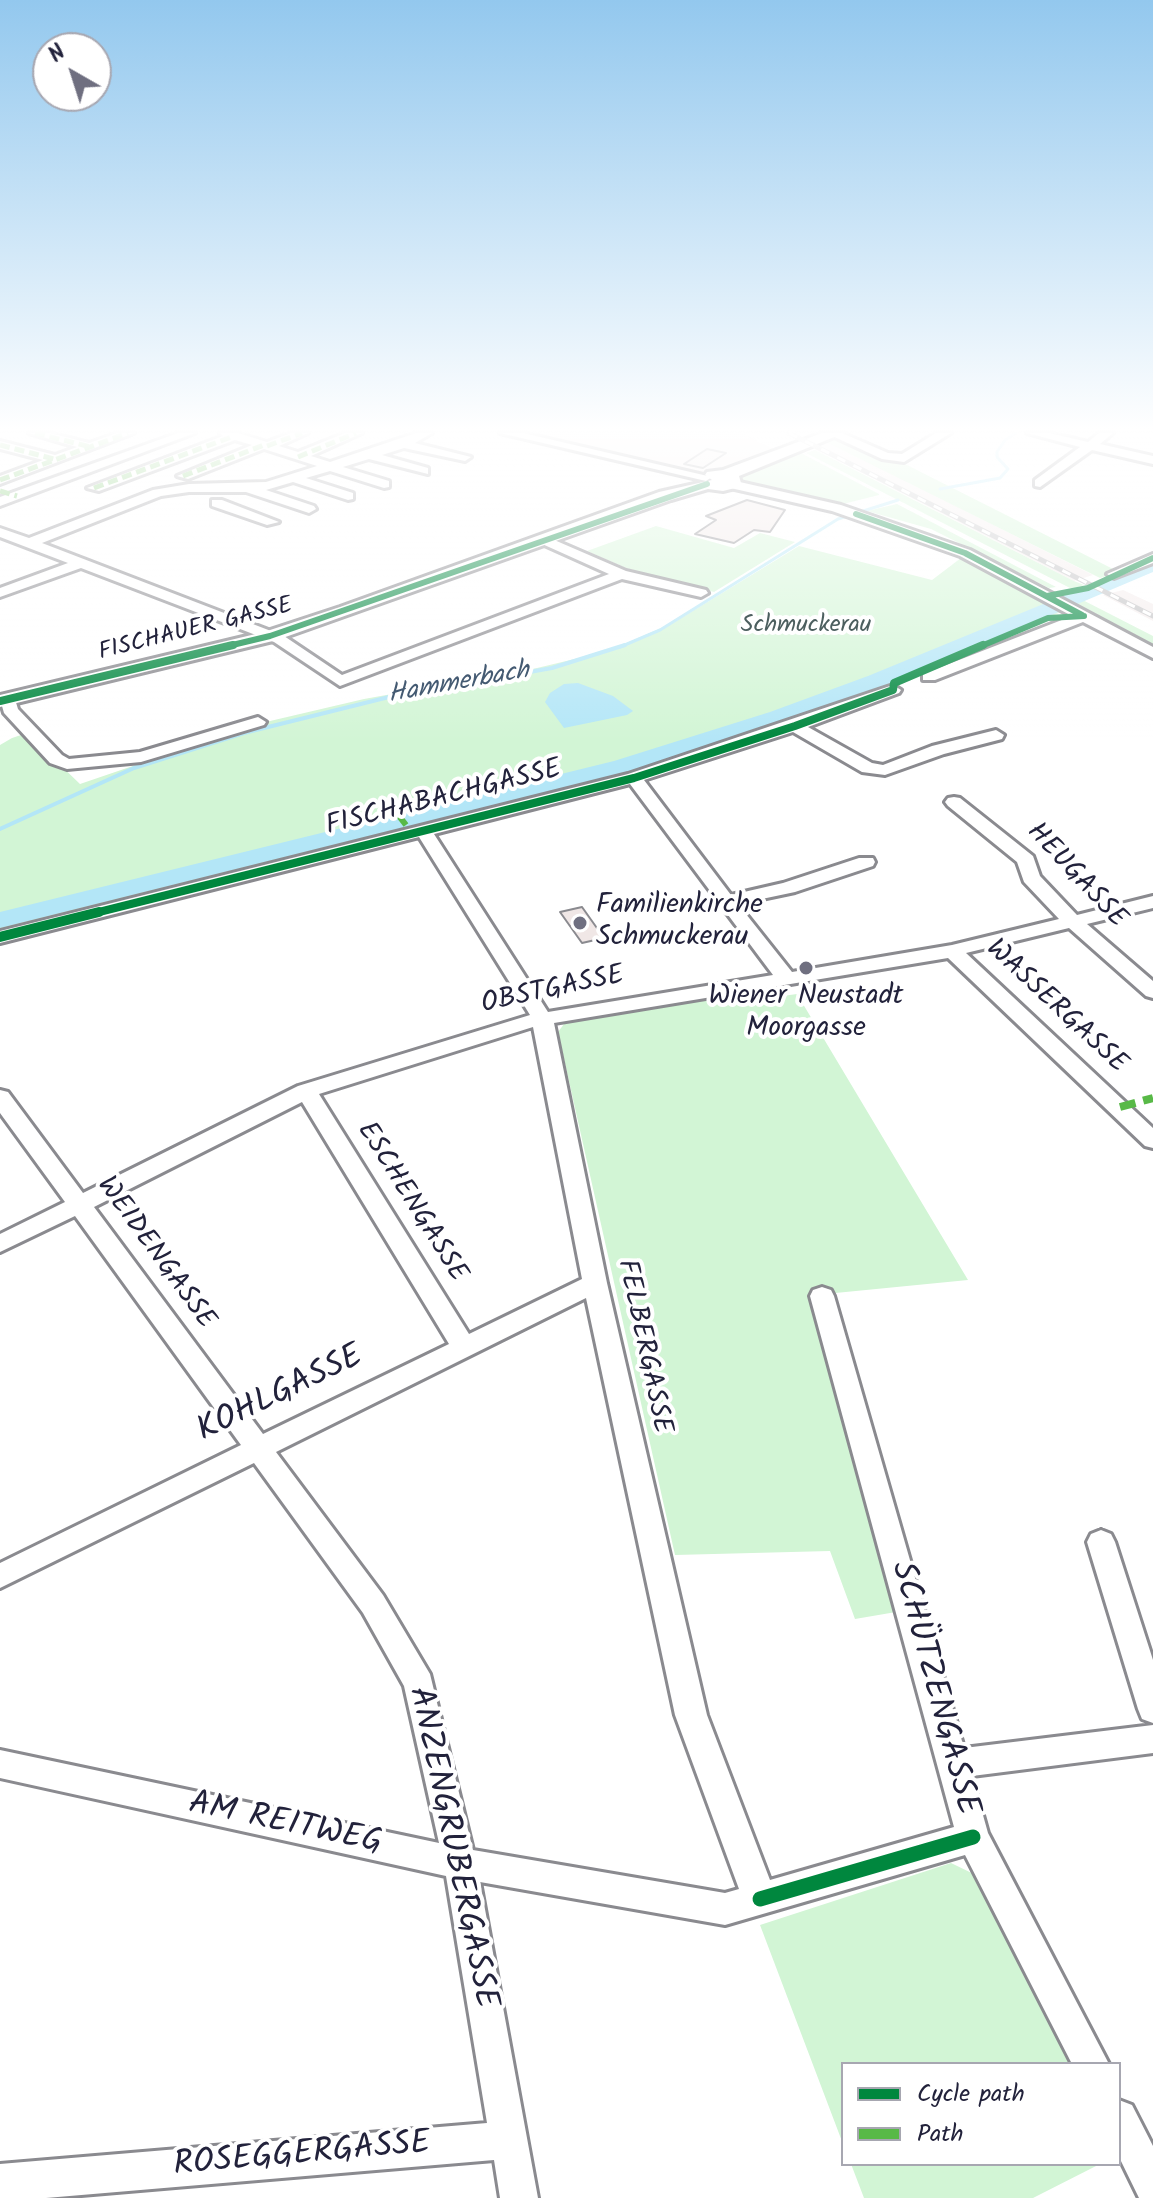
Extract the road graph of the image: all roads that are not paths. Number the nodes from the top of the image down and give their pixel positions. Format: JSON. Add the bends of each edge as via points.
{"nodes":[{"id":1,"x":10,"y":536,"type":"edge"},
{"id":2,"x":49,"y":536,"type":"edge"},
{"id":3,"x":557,"y":536,"type":"edge"},
{"id":4,"x":915,"y":536,"type":"edge"},
{"id":5,"x":545,"y":540,"type":"junction"},
{"id":6,"x":30,"y":543,"type":"junction"},
{"id":7,"x":1153,"y":558,"type":"edge"},
{"id":8,"x":83,"y":562,"type":"junction"},
{"id":9,"x":621,"y":574,"type":"junction"},
{"id":10,"x":1114,"y":574,"type":"dead end"},
{"id":11,"x":0,"y":593,"type":"edge"},
{"id":12,"x":701,"y":593,"type":"dead end"},
{"id":13,"x":1077,"y":612,"type":"junction"},
{"id":14,"x":270,"y":636,"type":"junction"},
{"id":15,"x":1153,"y":653,"type":"edge"},
{"id":16,"x":929,"y":677,"type":"dead end"},
{"id":17,"x":893,"y":690,"type":"dead end"},
{"id":18,"x":5,"y":706,"type":"edge"},
{"id":19,"x":258,"y":722,"type":"dead end"},
{"id":20,"x":795,"y":726,"type":"junction"},
{"id":21,"x":996,"y":735,"type":"dead end"},
{"id":22,"x":634,"y":778,"type":"junction"},
{"id":23,"x":954,"y":802,"type":"dead end"},
{"id":24,"x":423,"y":830,"type":"junction"},
{"id":25,"x":866,"y":862,"type":"dead end"},
{"id":26,"x":728,"y":901,"type":"junction"},
{"id":27,"x":1153,"y":902,"type":"edge"},
{"id":28,"x":1072,"y":921,"type":"junction"},
{"id":29,"x":0,"y":937,"type":"edge"},
{"id":30,"x":952,"y":951,"type":"junction"},
{"id":31,"x":786,"y":978,"type":"junction"},
{"id":32,"x":1153,"y":992,"type":"edge"},
{"id":33,"x":542,"y":1018,"type":"junction"},
{"id":34,"x":306,"y":1091,"type":"junction"},
{"id":35,"x":0,"y":1097,"type":"edge"},
{"id":36,"x":1153,"y":1141,"type":"edge"},
{"id":37,"x":79,"y":1203,"type":"junction"},
{"id":38,"x":0,"y":1244,"type":"edge"},
{"id":39,"x":595,"y":1283,"type":"junction"},
{"id":40,"x":822,"y":1296,"type":"dead end"},
{"id":41,"x":464,"y":1347,"type":"junction"},
{"id":42,"x":258,"y":1447,"type":"junction"},
{"id":43,"x":1101,"y":1542,"type":"dead end"},
{"id":44,"x":0,"y":1576,"type":"edge"},
{"id":45,"x":1153,"y":1709,"type":"edge"},
{"id":46,"x":1153,"y":1739,"type":"edge"},
{"id":47,"x":0,"y":1764,"type":"edge"},
{"id":48,"x":954,"y":1764,"type":"junction"},
{"id":49,"x":973,"y":1837,"type":"junction"},
{"id":50,"x":460,"y":1863,"type":"junction"},
{"id":51,"x":760,"y":1899,"type":"junction"},
{"id":52,"x":1090,"y":2062,"type":"edge"},
{"id":53,"x":1121,"y":2122,"type":"edge"},
{"id":54,"x":508,"y":2140,"type":"junction"},
{"id":55,"x":0,"y":2183,"type":"edge"},
{"id":56,"x":1153,"y":2185,"type":"edge"},
{"id":57,"x":519,"y":2198,"type":"edge"}],
"edges":[{"from":1,"to":6,"type":"street"},
{"from":2,"to":6,"type":"street"},
{"from":3,"to":5,"type":"main road","name":"FISCHAUER GASSE"},
{"from":4,"to":13,"type":"street","via":[[965,553]]},
{"from":5,"to":9,"type":"street"},
{"from":5,"to":14,"type":"main road","name":"FISCHAUER GASSE"},
{"from":6,"to":8,"type":"street"},
{"from":7,"to":10,"type":"street"},
{"from":8,"to":11,"type":"street"},
{"from":8,"to":14,"type":"street"},
{"from":9,"to":12,"type":"street"},
{"from":9,"to":14,"type":"street","via":[[340,681]]},
{"from":13,"to":15,"type":"street"},
{"from":13,"to":16,"type":"street"},
{"from":14,"to":18,"type":"main road","name":"FISCHAUER GASSE"},
{"from":17,"to":20,"type":"street","name":"FISCHABACHGASSE"},
{"from":18,"to":19,"type":"street","via":[[67,764],[141,757]]},
{"from":20,"to":21,"type":"street","via":[[868,768],[885,770]]},
{"from":20,"to":22,"type":"street","name":"FISCHABACHGASSE"},
{"from":22,"to":24,"type":"street","name":"FISCHABACHGASSE"},
{"from":22,"to":26,"type":"street"},
{"from":23,"to":28,"type":"street","name":"HEUGASSE","via":[[1026,860],[1031,878]]},
{"from":24,"to":29,"type":"street","name":"FISCHABACHGASSE"},
{"from":24,"to":33,"type":"street","name":"FELBERGASSE"},
{"from":25,"to":26,"type":"street"},
{"from":26,"to":31,"type":"street"},
{"from":27,"to":28,"type":"street","name":"OBSTGASSE"},
{"from":28,"to":30,"type":"street","name":"OBSTGASSE"},
{"from":28,"to":32,"type":"street","name":"HEUGASSE"},
{"from":30,"to":31,"type":"street","name":"OBSTGASSE"},
{"from":30,"to":36,"type":"street","name":"WASSERGASSE"},
{"from":31,"to":33,"type":"street","name":"OBSTGASSE"},
{"from":33,"to":34,"type":"street","name":"OBSTGASSE"},
{"from":33,"to":39,"type":"street","name":"FELBERGASSE"},
{"from":34,"to":37,"type":"street","name":"OBSTGASSE"},
{"from":34,"to":41,"type":"street","name":"ESCHENGASSE"},
{"from":35,"to":37,"type":"street","name":"WEIDENGASSE"},
{"from":37,"to":38,"type":"street","name":"OBSTGASSE"},
{"from":37,"to":42,"type":"street","name":"WEIDENGASSE"},
{"from":39,"to":41,"type":"street","name":"KOHLGASSE"},
{"from":39,"to":51,"type":"street","name":"FELBERGASSE","via":[[691,1715]]},
{"from":40,"to":48,"type":"street","name":"SCHÜTZENGASSE"},
{"from":41,"to":42,"type":"street","name":"KOHLGASSE"},
{"from":42,"to":44,"type":"street","name":"KOHLGASSE"},
{"from":42,"to":50,"type":"street","name":"ANZENGRUBERGASSE","via":[[373,1604],[419,1683]]},
{"from":43,"to":45,"type":"street"},
{"from":46,"to":48,"type":"street"},
{"from":47,"to":50,"type":"street","name":"AM REITWEG"},
{"from":48,"to":49,"type":"street","name":"SCHÜTZENGASSE"},
{"from":49,"to":51,"type":"street","name":"AM REITWEG"},
{"from":49,"to":52,"type":"street","name":"SCHÜTZENGASSE"},
{"from":50,"to":51,"type":"street","name":"AM REITWEG","via":[[725,1909]]},
{"from":50,"to":54,"type":"street","name":"ANZENGRUBERGASSE"},
{"from":53,"to":56,"type":"street"},
{"from":54,"to":55,"type":"street","name":"ROSEGGERGASSE"},
{"from":54,"to":57,"type":"street","name":"ANZENGRUBERGASSE"}]}
